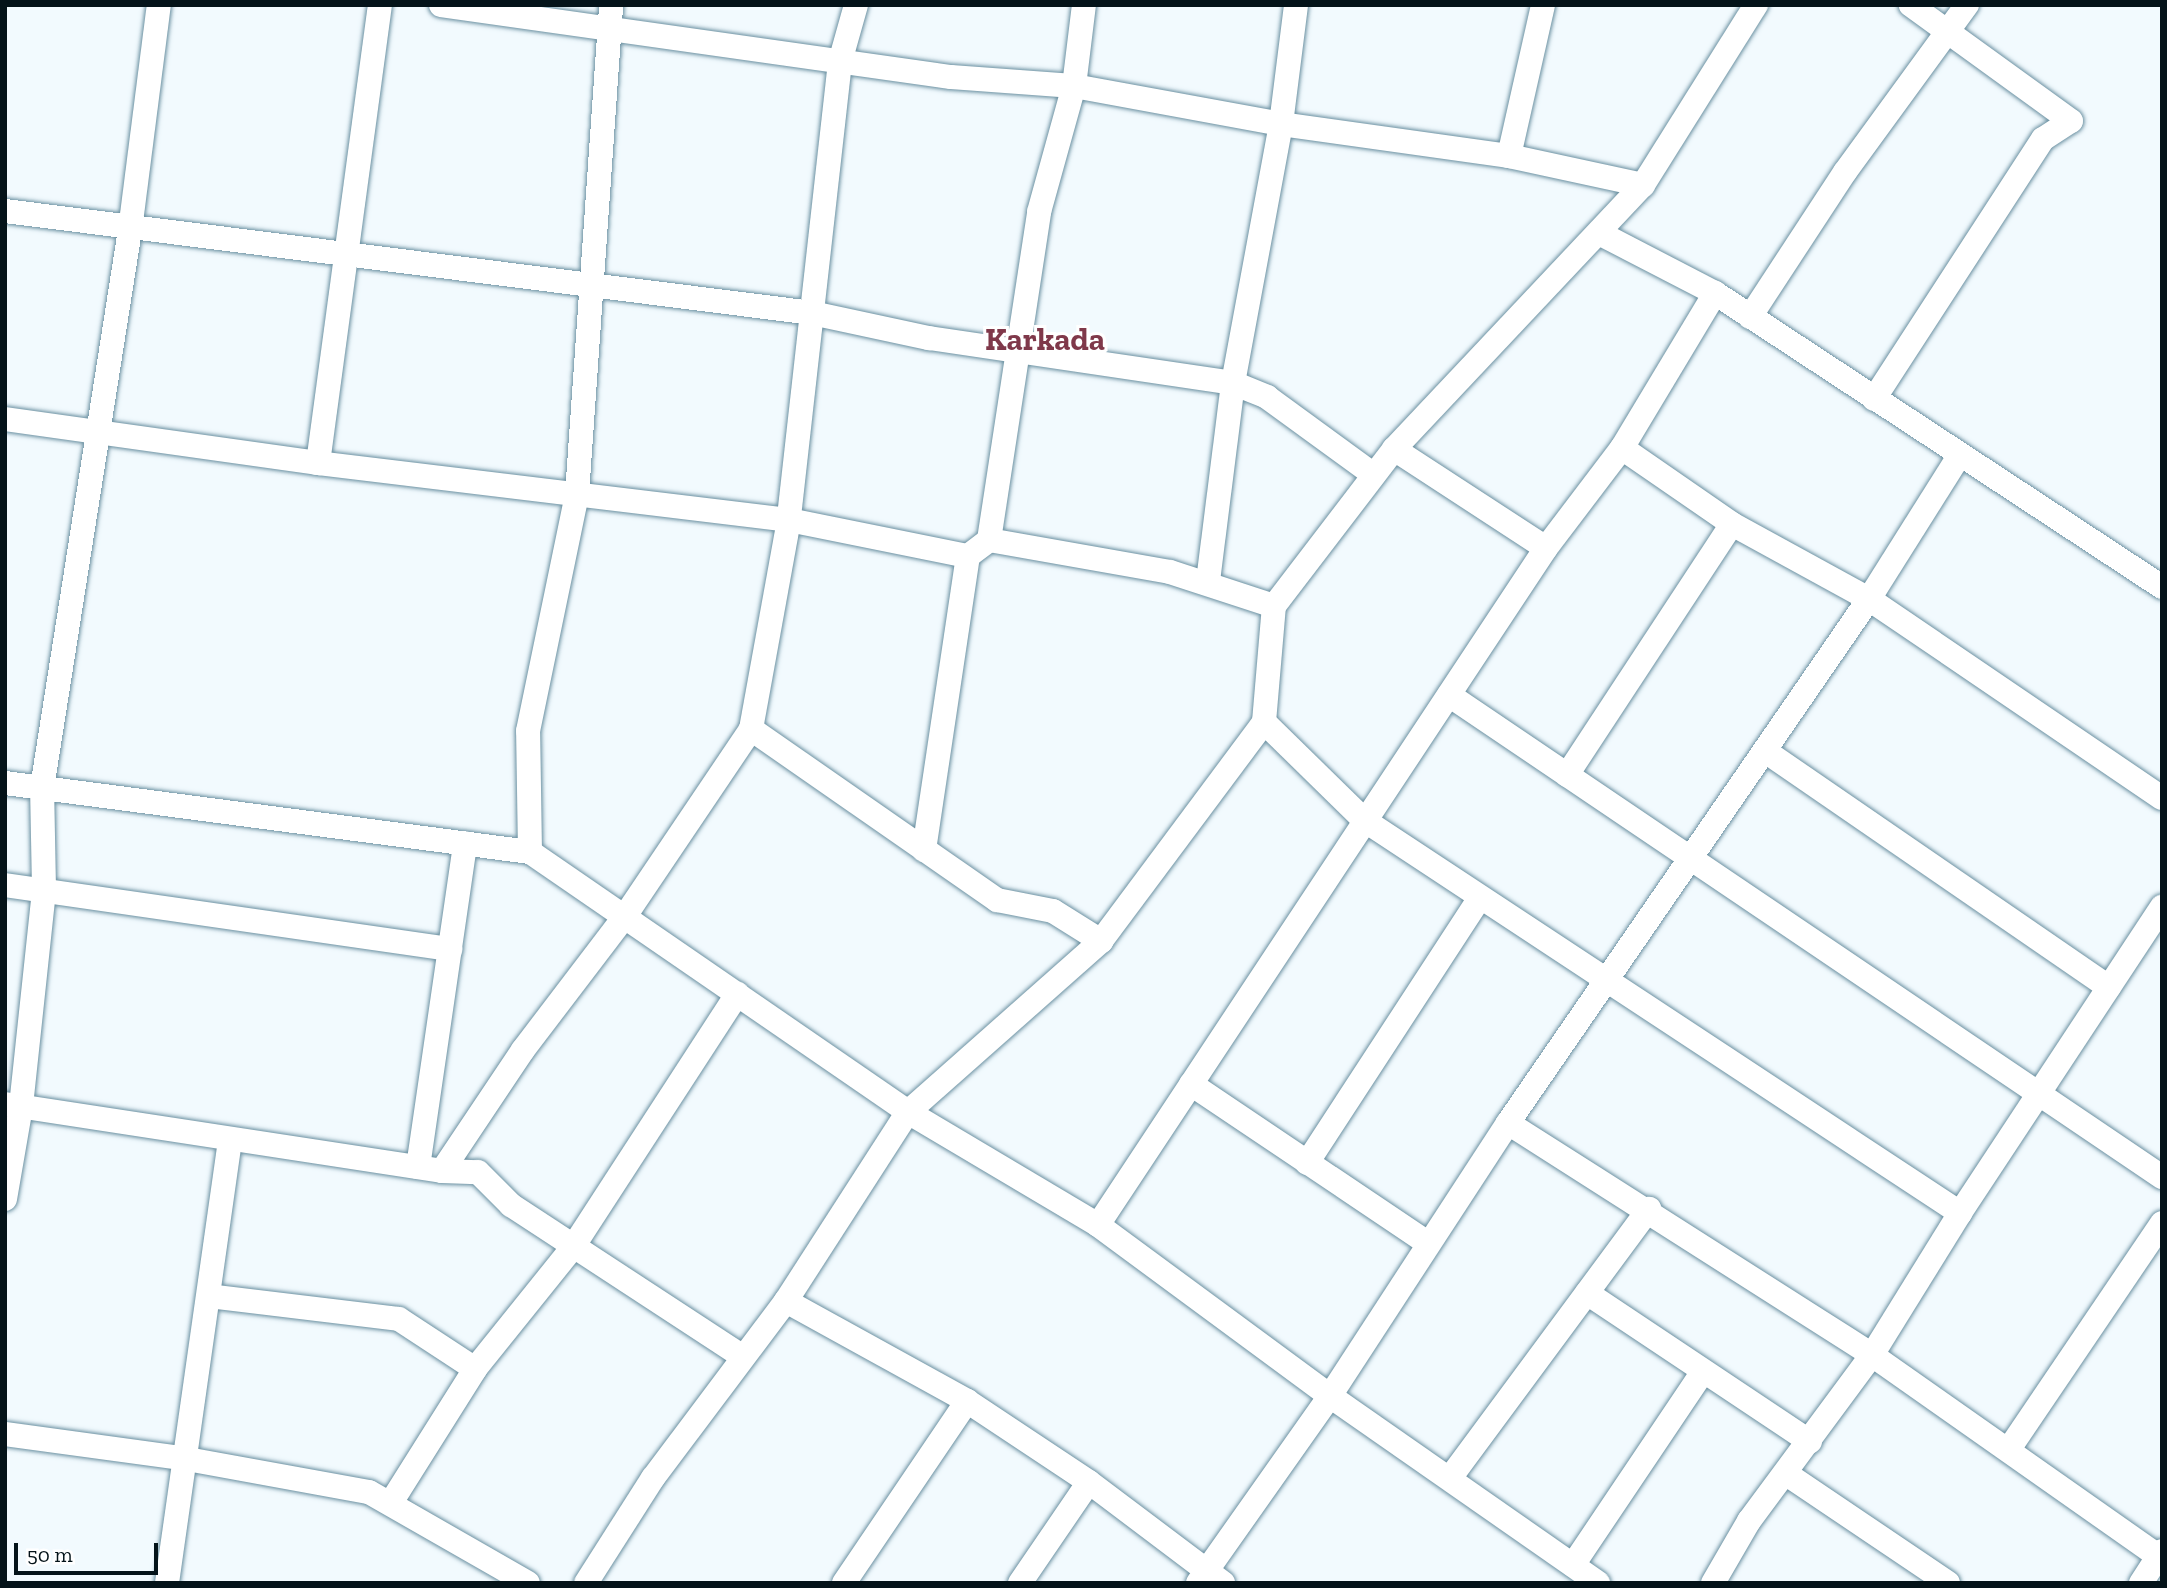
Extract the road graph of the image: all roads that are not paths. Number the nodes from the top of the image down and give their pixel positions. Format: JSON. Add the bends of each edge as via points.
{"nodes":[{"id":1,"x":159,"y":5,"type":"edge"},
{"id":2,"x":380,"y":5,"type":"edge"},
{"id":3,"x":441,"y":5,"type":"edge"},
{"id":4,"x":856,"y":5,"type":"edge"},
{"id":5,"x":1084,"y":5,"type":"edge"},
{"id":6,"x":1296,"y":5,"type":"edge"},
{"id":7,"x":1543,"y":5,"type":"edge"},
{"id":8,"x":1756,"y":5,"type":"edge"},
{"id":9,"x":1912,"y":5,"type":"edge"},
{"id":10,"x":1967,"y":5,"type":"edge"},
{"id":11,"x":610,"y":16,"type":"edge"},
{"id":12,"x":1950,"y":32,"type":"junction"},
{"id":13,"x":840,"y":62,"type":"junction"},
{"id":14,"x":1074,"y":86,"type":"junction"},
{"id":15,"x":1282,"y":124,"type":"junction"},
{"id":16,"x":1509,"y":156,"type":"junction"},
{"id":17,"x":1643,"y":185,"type":"junction"},
{"id":18,"x":5,"y":211,"type":"edge"},
{"id":19,"x":130,"y":230,"type":"junction"},
{"id":20,"x":1601,"y":234,"type":"junction"},
{"id":21,"x":345,"y":257,"type":"junction"},
{"id":22,"x":591,"y":285,"type":"junction"},
{"id":23,"x":1715,"y":293,"type":"junction"},
{"id":24,"x":812,"y":313,"type":"junction"},
{"id":25,"x":1750,"y":317,"type":"junction"},
{"id":26,"x":1019,"y":351,"type":"junction"},
{"id":27,"x":1233,"y":383,"type":"junction"},
{"id":28,"x":1874,"y":399,"type":"junction"},
{"id":29,"x":5,"y":419,"type":"edge"},
{"id":30,"x":96,"y":432,"type":"junction"},
{"id":31,"x":1622,"y":448,"type":"junction"},
{"id":32,"x":1394,"y":449,"type":"junction"},
{"id":33,"x":1959,"y":456,"type":"junction"},
{"id":34,"x":318,"y":463,"type":"junction"},
{"id":35,"x":1374,"y":475,"type":"junction"},
{"id":36,"x":577,"y":494,"type":"junction"},
{"id":37,"x":789,"y":520,"type":"junction"},
{"id":38,"x":1732,"y":524,"type":"junction"},
{"id":39,"x":989,"y":540,"type":"junction"},
{"id":40,"x":1546,"y":548,"type":"junction"},
{"id":41,"x":968,"y":556,"type":"junction"},
{"id":42,"x":1208,"y":581,"type":"junction"},
{"id":43,"x":2162,"y":587,"type":"edge"},
{"id":44,"x":1869,"y":599,"type":"junction"},
{"id":45,"x":1274,"y":606,"type":"junction"},
{"id":46,"x":1449,"y":695,"type":"junction"},
{"id":47,"x":1264,"y":722,"type":"junction"},
{"id":48,"x":751,"y":729,"type":"junction"},
{"id":49,"x":1765,"y":751,"type":"junction"},
{"id":50,"x":1567,"y":775,"type":"junction"},
{"id":51,"x":5,"y":783,"type":"edge"},
{"id":52,"x":42,"y":788,"type":"junction"},
{"id":53,"x":2162,"y":798,"type":"edge"},
{"id":54,"x":1364,"y":820,"type":"junction"},
{"id":55,"x":465,"y":844,"type":"junction"},
{"id":56,"x":924,"y":850,"type":"junction"},
{"id":57,"x":530,"y":852,"type":"junction"},
{"id":58,"x":1692,"y":857,"type":"junction"},
{"id":59,"x":5,"y":885,"type":"edge"},
{"id":60,"x":44,"y":889,"type":"junction"},
{"id":61,"x":1480,"y":898,"type":"junction"},
{"id":62,"x":2162,"y":907,"type":"edge"},
{"id":63,"x":625,"y":916,"type":"junction"},
{"id":64,"x":1101,"y":941,"type":"junction"},
{"id":65,"x":450,"y":949,"type":"junction"},
{"id":66,"x":1608,"y":979,"type":"junction"},
{"id":67,"x":2109,"y":987,"type":"junction"},
{"id":68,"x":737,"y":994,"type":"junction"},
{"id":69,"x":1191,"y":1084,"type":"junction"},
{"id":70,"x":2039,"y":1095,"type":"junction"},
{"id":71,"x":13,"y":1105,"type":"edge"},
{"id":72,"x":908,"y":1112,"type":"junction"},
{"id":73,"x":1508,"y":1123,"type":"junction"},
{"id":74,"x":230,"y":1139,"type":"junction"},
{"id":75,"x":1307,"y":1163,"type":"junction"},
{"id":76,"x":430,"y":1169,"type":"junction"},
{"id":77,"x":2162,"y":1177,"type":"edge"},
{"id":78,"x":5,"y":1199,"type":"edge"},
{"id":79,"x":1649,"y":1209,"type":"junction"},
{"id":80,"x":1960,"y":1213,"type":"junction"},
{"id":81,"x":2162,"y":1223,"type":"edge"},
{"id":82,"x":1098,"y":1224,"type":"junction"},
{"id":83,"x":1428,"y":1243,"type":"junction"},
{"id":84,"x":573,"y":1247,"type":"junction"},
{"id":85,"x":1587,"y":1293,"type":"junction"},
{"id":86,"x":209,"y":1296,"type":"junction"},
{"id":87,"x":786,"y":1301,"type":"junction"},
{"id":88,"x":742,"y":1356,"type":"junction"},
{"id":89,"x":1872,"y":1356,"type":"junction"},
{"id":90,"x":475,"y":1369,"type":"junction"},
{"id":91,"x":1702,"y":1373,"type":"junction"},
{"id":92,"x":1330,"y":1396,"type":"junction"},
{"id":93,"x":968,"y":1401,"type":"junction"},
{"id":94,"x":5,"y":1434,"type":"edge"},
{"id":95,"x":1810,"y":1442,"type":"junction"},
{"id":96,"x":2009,"y":1449,"type":"junction"},
{"id":97,"x":187,"y":1459,"type":"junction"},
{"id":98,"x":1788,"y":1475,"type":"junction"},
{"id":99,"x":1450,"y":1478,"type":"junction"},
{"id":100,"x":1089,"y":1482,"type":"junction"},
{"id":101,"x":391,"y":1501,"type":"junction"},
{"id":102,"x":2161,"y":1556,"type":"edge"},
{"id":103,"x":1573,"y":1565,"type":"junction"},
{"id":104,"x":1209,"y":1579,"type":"edge"},
{"id":105,"x":167,"y":1583,"type":"edge"},
{"id":106,"x":528,"y":1583,"type":"edge"},
{"id":107,"x":586,"y":1583,"type":"edge"},
{"id":108,"x":844,"y":1583,"type":"edge"},
{"id":109,"x":1020,"y":1583,"type":"edge"},
{"id":110,"x":1598,"y":1583,"type":"edge"},
{"id":111,"x":1713,"y":1583,"type":"edge"},
{"id":112,"x":1948,"y":1583,"type":"edge"},
{"id":113,"x":2141,"y":1583,"type":"edge"}],
"edges":[{"from":1,"to":19,"type":"street"},
{"from":2,"to":21,"type":"street"},
{"from":3,"to":11,"type":"street"},
{"from":4,"to":13,"type":"street"},
{"from":5,"to":14,"type":"street"},
{"from":6,"to":15,"type":"street"},
{"from":7,"to":16,"type":"street"},
{"from":8,"to":17,"type":"street"},
{"from":9,"to":12,"type":"street"},
{"from":10,"to":12,"type":"street"},
{"from":11,"to":13,"type":"street"},
{"from":11,"to":22,"type":"street"},
{"from":12,"to":25,"type":"street","via":[[1845,172]]},
{"from":12,"to":28,"type":"street","via":[[2071,121],[2043,139]]},
{"from":13,"to":14,"type":"street","via":[[951,77]]},
{"from":13,"to":24,"type":"street"},
{"from":14,"to":15,"type":"street"},
{"from":14,"to":26,"type":"street","via":[[1039,212]]},
{"from":15,"to":16,"type":"street"},
{"from":15,"to":27,"type":"street"},
{"from":16,"to":17,"type":"street"},
{"from":17,"to":20,"type":"street"},
{"from":18,"to":19,"type":"street"},
{"from":19,"to":21,"type":"street"},
{"from":19,"to":30,"type":"street"},
{"from":20,"to":23,"type":"street"},
{"from":20,"to":32,"type":"street"},
{"from":21,"to":22,"type":"street"},
{"from":21,"to":34,"type":"street"},
{"from":22,"to":24,"type":"street"},
{"from":22,"to":36,"type":"street"},
{"from":23,"to":25,"type":"street"},
{"from":23,"to":31,"type":"street"},
{"from":24,"to":26,"type":"street"},
{"from":24,"to":37,"type":"street"},
{"from":25,"to":28,"type":"street"},
{"from":26,"to":27,"type":"street"},
{"from":26,"to":39,"type":"street"},
{"from":27,"to":35,"type":"street","via":[[1267,397]]},
{"from":27,"to":42,"type":"street"},
{"from":28,"to":33,"type":"street"},
{"from":29,"to":30,"type":"street"},
{"from":30,"to":34,"type":"street"},
{"from":30,"to":52,"type":"street"},
{"from":31,"to":38,"type":"street"},
{"from":31,"to":40,"type":"street"},
{"from":32,"to":35,"type":"street"},
{"from":32,"to":40,"type":"street"},
{"from":33,"to":43,"type":"street","via":[[2095,539]]},
{"from":33,"to":44,"type":"street"},
{"from":34,"to":36,"type":"street"},
{"from":35,"to":45,"type":"street"},
{"from":36,"to":37,"type":"street"},
{"from":36,"to":57,"type":"street","via":[[528,731]]},
{"from":37,"to":41,"type":"street"},
{"from":37,"to":48,"type":"street"},
{"from":38,"to":44,"type":"street"},
{"from":38,"to":50,"type":"street"},
{"from":39,"to":41,"type":"street"},
{"from":39,"to":42,"type":"street"},
{"from":40,"to":46,"type":"street"},
{"from":41,"to":56,"type":"street"},
{"from":42,"to":45,"type":"street"},
{"from":44,"to":49,"type":"street"},
{"from":44,"to":53,"type":"street"},
{"from":45,"to":47,"type":"street"},
{"from":46,"to":50,"type":"street"},
{"from":46,"to":54,"type":"street"},
{"from":47,"to":54,"type":"street"},
{"from":47,"to":64,"type":"street"},
{"from":48,"to":56,"type":"street"},
{"from":48,"to":63,"type":"street"},
{"from":49,"to":58,"type":"street"},
{"from":49,"to":67,"type":"street"},
{"from":50,"to":58,"type":"street"},
{"from":51,"to":52,"type":"street"},
{"from":52,"to":55,"type":"street"},
{"from":52,"to":60,"type":"street"},
{"from":54,"to":61,"type":"street"},
{"from":54,"to":69,"type":"street"},
{"from":55,"to":57,"type":"street"},
{"from":55,"to":65,"type":"street"},
{"from":56,"to":64,"type":"street","via":[[997,900],[1053,911]]},
{"from":57,"to":63,"type":"street"},
{"from":58,"to":66,"type":"street"},
{"from":58,"to":70,"type":"street"},
{"from":59,"to":60,"type":"street"},
{"from":60,"to":65,"type":"street"},
{"from":60,"to":71,"type":"street"},
{"from":61,"to":66,"type":"street"},
{"from":61,"to":75,"type":"street"},
{"from":62,"to":67,"type":"street"},
{"from":63,"to":68,"type":"street"},
{"from":63,"to":76,"type":"street"},
{"from":64,"to":72,"type":"street"},
{"from":65,"to":76,"type":"street"},
{"from":66,"to":73,"type":"street"},
{"from":66,"to":80,"type":"street"},
{"from":67,"to":70,"type":"street"},
{"from":68,"to":72,"type":"street"},
{"from":68,"to":84,"type":"street"},
{"from":69,"to":75,"type":"street"},
{"from":69,"to":82,"type":"street"},
{"from":70,"to":77,"type":"street"},
{"from":70,"to":80,"type":"street"},
{"from":71,"to":74,"type":"street"},
{"from":71,"to":78,"type":"street"},
{"from":72,"to":82,"type":"street"},
{"from":72,"to":87,"type":"street"},
{"from":73,"to":79,"type":"street"},
{"from":73,"to":83,"type":"street"},
{"from":74,"to":76,"type":"street"},
{"from":74,"to":86,"type":"street"},
{"from":75,"to":83,"type":"street"},
{"from":76,"to":84,"type":"street","via":[[478,1172],[511,1205]]},
{"from":79,"to":85,"type":"street"},
{"from":79,"to":89,"type":"street"},
{"from":80,"to":89,"type":"street"},
{"from":81,"to":96,"type":"street"},
{"from":82,"to":92,"type":"street"},
{"from":83,"to":92,"type":"street"},
{"from":84,"to":88,"type":"street"},
{"from":84,"to":90,"type":"street"},
{"from":85,"to":91,"type":"street"},
{"from":85,"to":99,"type":"street"},
{"from":86,"to":90,"type":"street","via":[[390,1317]]},
{"from":86,"to":97,"type":"street"},
{"from":87,"to":88,"type":"street"},
{"from":87,"to":93,"type":"street"},
{"from":88,"to":107,"type":"street","via":[[653,1478]]},
{"from":89,"to":95,"type":"street"},
{"from":89,"to":96,"type":"street"},
{"from":90,"to":101,"type":"street"},
{"from":91,"to":95,"type":"street"},
{"from":91,"to":103,"type":"street"},
{"from":92,"to":99,"type":"street"},
{"from":92,"to":104,"type":"street"},
{"from":93,"to":100,"type":"street"},
{"from":93,"to":108,"type":"street"},
{"from":94,"to":97,"type":"street"},
{"from":95,"to":98,"type":"street"},
{"from":96,"to":102,"type":"street"},
{"from":97,"to":101,"type":"street","via":[[344,1485]]},
{"from":97,"to":105,"type":"street"},
{"from":98,"to":111,"type":"street","via":[[1749,1521]]},
{"from":98,"to":112,"type":"street"},
{"from":99,"to":103,"type":"street"},
{"from":100,"to":104,"type":"street"},
{"from":100,"to":109,"type":"street"},
{"from":101,"to":106,"type":"street"},
{"from":102,"to":113,"type":"street"},
{"from":103,"to":110,"type":"street"}]}
